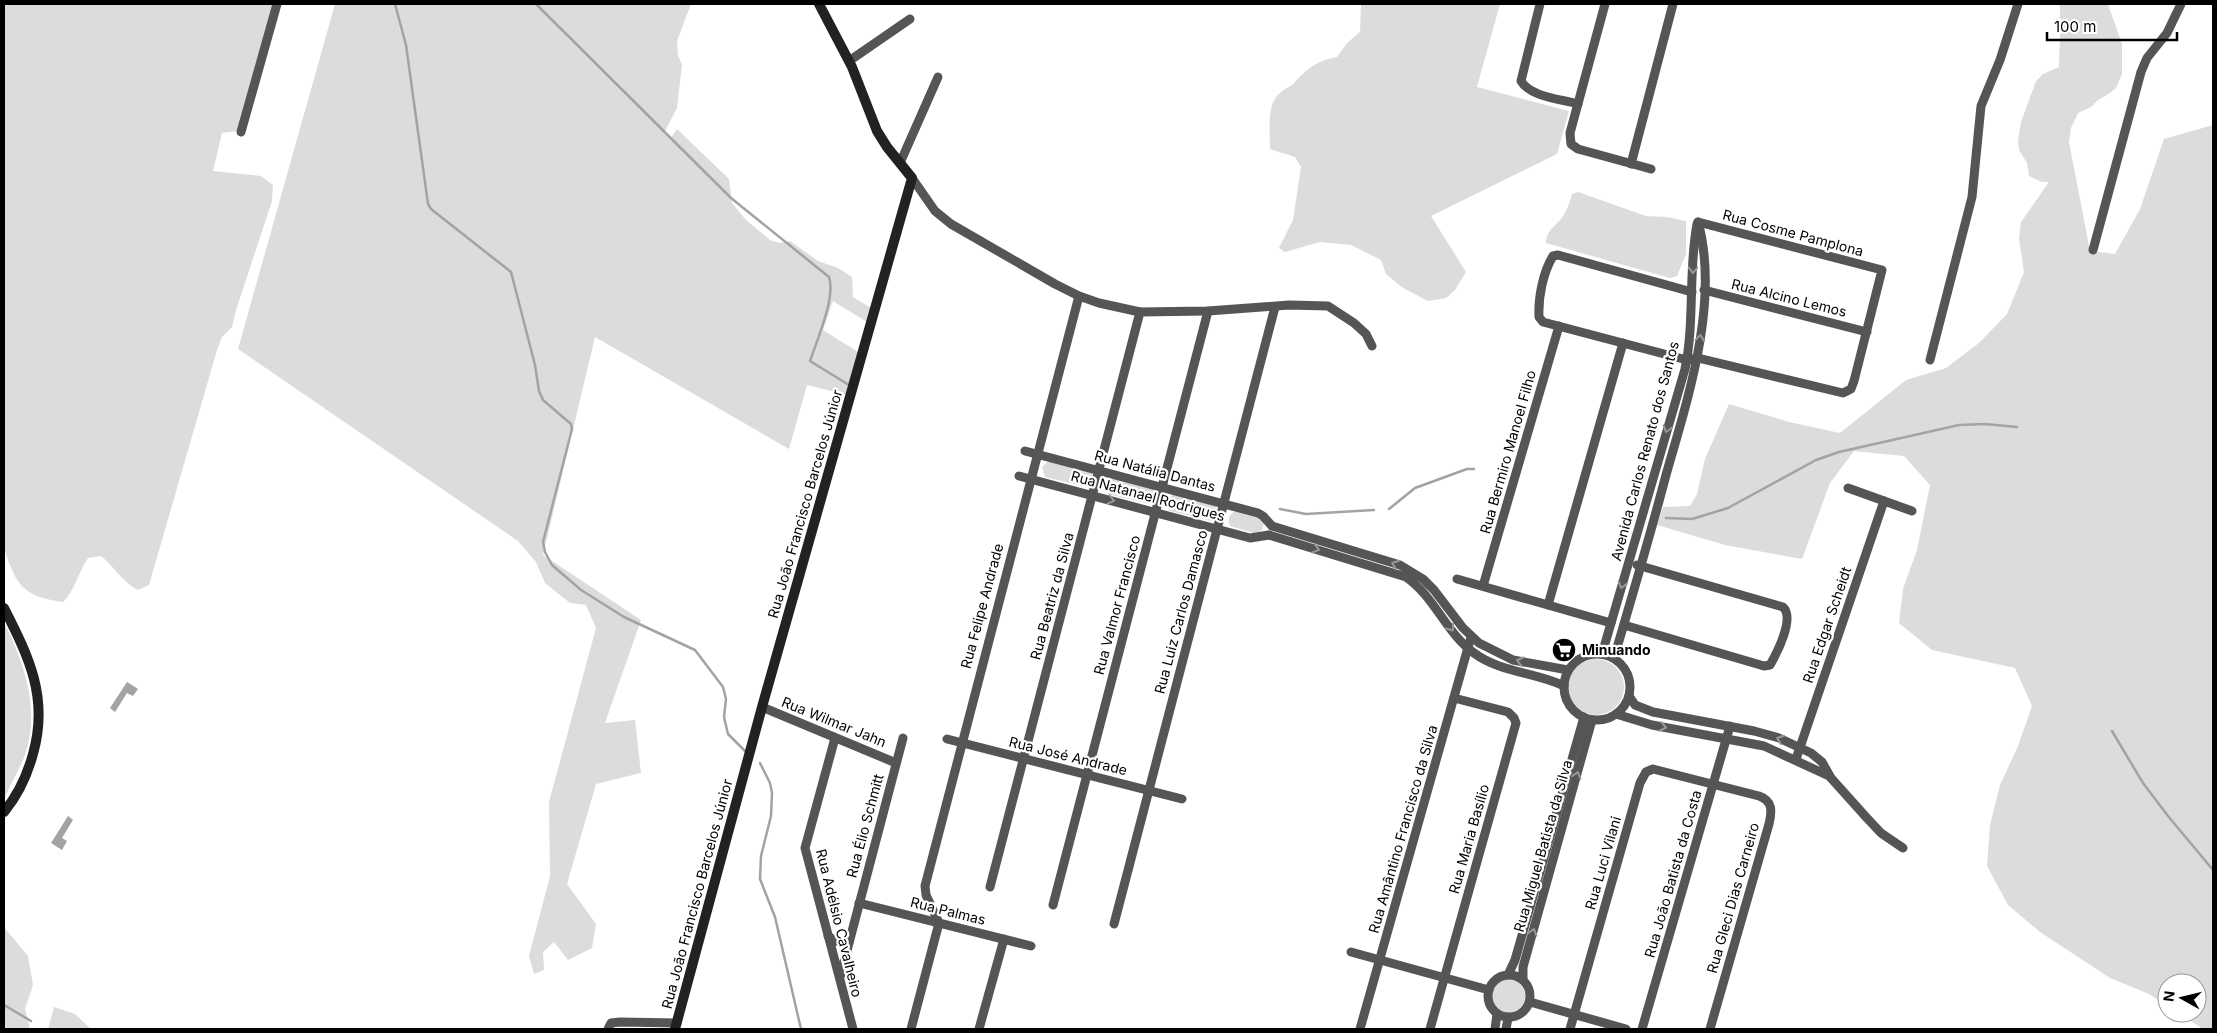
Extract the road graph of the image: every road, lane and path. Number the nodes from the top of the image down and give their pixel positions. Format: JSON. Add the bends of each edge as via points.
{"nodes":[{"id":1,"x":277,"y":4,"type":"edge"},
{"id":2,"x":819,"y":4,"type":"edge"},
{"id":3,"x":1540,"y":4,"type":"edge"},
{"id":4,"x":1605,"y":4,"type":"edge"},
{"id":5,"x":1673,"y":4,"type":"edge"},
{"id":6,"x":2018,"y":4,"type":"edge"},
{"id":7,"x":2181,"y":4,"type":"edge"},
{"id":8,"x":910,"y":19,"type":"dead end"},
{"id":9,"x":849,"y":61,"type":"junction"},
{"id":10,"x":938,"y":77,"type":"dead end"},
{"id":11,"x":1578,"y":104,"type":"junction"},
{"id":12,"x":241,"y":132,"type":"dead end"},
{"id":13,"x":900,"y":163,"type":"junction"},
{"id":14,"x":1632,"y":164,"type":"junction"},
{"id":15,"x":1651,"y":169,"type":"dead end"},
{"id":16,"x":912,"y":178,"type":"junction"},
{"id":17,"x":1698,"y":222,"type":"junction"},
{"id":18,"x":2093,"y":250,"type":"dead end"},
{"id":19,"x":1704,"y":290,"type":"junction"},
{"id":20,"x":1692,"y":292,"type":"junction"},
{"id":21,"x":1078,"y":296,"type":"junction"},
{"id":22,"x":1275,"y":307,"type":"junction"},
{"id":23,"x":1208,"y":311,"type":"junction"},
{"id":24,"x":1140,"y":312,"type":"junction"},
{"id":25,"x":1560,"y":326,"type":"junction"},
{"id":26,"x":1867,"y":332,"type":"junction"},
{"id":27,"x":1623,"y":343,"type":"junction"},
{"id":28,"x":1372,"y":346,"type":"dead end"},
{"id":29,"x":1698,"y":358,"type":"junction"},
{"id":30,"x":1687,"y":360,"type":"junction"},
{"id":31,"x":1930,"y":360,"type":"dead end"},
{"id":32,"x":1025,"y":451,"type":"dead end"},
{"id":33,"x":1037,"y":453,"type":"junction"},
{"id":34,"x":1099,"y":470,"type":"junction"},
{"id":35,"x":1019,"y":476,"type":"dead end"},
{"id":36,"x":1030,"y":478,"type":"junction"},
{"id":37,"x":1162,"y":487,"type":"junction"},
{"id":38,"x":1848,"y":488,"type":"dead end"},
{"id":39,"x":1092,"y":495,"type":"junction"},
{"id":40,"x":1884,"y":501,"type":"junction"},
{"id":41,"x":1224,"y":504,"type":"junction"},
{"id":42,"x":1912,"y":511,"type":"dead end"},
{"id":43,"x":1155,"y":512,"type":"junction"},
{"id":44,"x":1218,"y":529,"type":"junction"},
{"id":45,"x":1271,"y":530,"type":"junction"},
{"id":46,"x":1629,"y":563,"type":"junction"},
{"id":47,"x":1641,"y":566,"type":"junction"},
{"id":48,"x":1457,"y":579,"type":"dead end"},
{"id":49,"x":1483,"y":586,"type":"junction"},
{"id":50,"x":1548,"y":605,"type":"junction"},
{"id":51,"x":4,"y":608,"type":"edge"},
{"id":52,"x":1611,"y":623,"type":"junction"},
{"id":53,"x":1624,"y":625,"type":"junction"},
{"id":54,"x":1471,"y":637,"type":"junction"},
{"id":55,"x":1468,"y":648,"type":"junction"},
{"id":56,"x":1602,"y":654,"type":"junction"},
{"id":57,"x":1614,"y":658,"type":"junction"},
{"id":58,"x":1568,"y":670,"type":"junction"},
{"id":59,"x":1564,"y":686,"type":"junction"},
{"id":60,"x":1628,"y":696,"type":"junction"},
{"id":61,"x":1454,"y":698,"type":"junction"},
{"id":62,"x":762,"y":707,"type":"junction"},
{"id":63,"x":1616,"y":714,"type":"junction"},
{"id":64,"x":1588,"y":719,"type":"junction"},
{"id":65,"x":1730,"y":726,"type":"junction"},
{"id":66,"x":835,"y":738,"type":"junction"},
{"id":67,"x":903,"y":738,"type":"dead end"},
{"id":68,"x":1726,"y":738,"type":"junction"},
{"id":69,"x":947,"y":739,"type":"dead end"},
{"id":70,"x":961,"y":743,"type":"junction"},
{"id":71,"x":1800,"y":747,"type":"junction"},
{"id":72,"x":1024,"y":759,"type":"junction"},
{"id":73,"x":1796,"y":759,"type":"junction"},
{"id":74,"x":896,"y":763,"type":"junction"},
{"id":75,"x":1087,"y":775,"type":"junction"},
{"id":76,"x":1831,"y":778,"type":"junction"},
{"id":77,"x":1713,"y":784,"type":"junction"},
{"id":78,"x":1149,"y":791,"type":"junction"},
{"id":79,"x":1182,"y":799,"type":"dead end"},
{"id":80,"x":4,"y":812,"type":"edge"},
{"id":81,"x":1903,"y":848,"type":"dead end"},
{"id":82,"x":990,"y":887,"type":"dead end"},
{"id":83,"x":859,"y":903,"type":"junction"},
{"id":84,"x":1053,"y":905,"type":"dead end"},
{"id":85,"x":939,"y":923,"type":"junction"},
{"id":86,"x":1114,"y":924,"type":"dead end"},
{"id":87,"x":828,"y":936,"type":"junction"},
{"id":88,"x":1004,"y":939,"type":"junction"},
{"id":89,"x":849,"y":942,"type":"junction"},
{"id":90,"x":1031,"y":946,"type":"dead end"},
{"id":91,"x":1351,"y":952,"type":"dead end"},
{"id":92,"x":1380,"y":960,"type":"junction"},
{"id":93,"x":1508,"y":975,"type":"junction"},
{"id":94,"x":1444,"y":977,"type":"junction"},
{"id":95,"x":839,"y":978,"type":"junction"},
{"id":96,"x":1523,"y":979,"type":"junction"},
{"id":97,"x":1489,"y":990,"type":"junction"},
{"id":98,"x":1530,"y":1002,"type":"junction"},
{"id":99,"x":1497,"y":1014,"type":"junction"},
{"id":100,"x":1574,"y":1015,"type":"junction"},
{"id":101,"x":1508,"y":1018,"type":"junction"},
{"id":102,"x":676,"y":1026,"type":"edge"},
{"id":103,"x":608,"y":1029,"type":"edge"},
{"id":104,"x":853,"y":1029,"type":"edge"},
{"id":105,"x":911,"y":1029,"type":"edge"},
{"id":106,"x":979,"y":1029,"type":"edge"},
{"id":107,"x":1360,"y":1029,"type":"edge"},
{"id":108,"x":1430,"y":1029,"type":"edge"},
{"id":109,"x":1495,"y":1029,"type":"edge"},
{"id":110,"x":1506,"y":1029,"type":"edge"},
{"id":111,"x":1570,"y":1029,"type":"edge"},
{"id":112,"x":1626,"y":1029,"type":"edge"},
{"id":113,"x":1642,"y":1029,"type":"edge"},
{"id":114,"x":1710,"y":1029,"type":"edge"}],
"edges":[{"from":1,"to":12,"type":"street"},
{"from":2,"to":9,"type":"street"},
{"from":3,"to":11,"type":"street","via":[[1521,82],[1532,92]]},
{"from":4,"to":11,"type":"street"},
{"from":5,"to":14,"type":"street"},
{"from":6,"to":31,"type":"street","via":[[1981,106],[1972,197]]},
{"from":7,"to":18,"type":"street","via":[[2167,33],[2147,58],[2141,72]]},
{"from":8,"to":9,"type":"street"},
{"from":9,"to":13,"type":"street","via":[[877,132]]},
{"from":10,"to":13,"type":"street"},
{"from":11,"to":14,"type":"street","via":[[1570,133],[1571,144]]},
{"from":13,"to":16,"type":"street"},
{"from":14,"to":15,"type":"street"},
{"from":16,"to":21,"type":"street","via":[[935,211],[951,224]]},
{"from":16,"to":62,"type":"street","name":"Rua João Francisco Barcelos Júnior"},
{"from":17,"to":19,"type":"street","name":"Avenida Carlos Renato dos Santos","via":[[1704,242]]},
{"from":17,"to":20,"type":"street","name":"Avenida Carlos Renato dos Santos","one_way":true},
{"from":17,"to":26,"type":"street","name":"Rua Cosme Pamplona","via":[[1882,270]]},
{"from":19,"to":26,"type":"street","name":"Rua Alcino Lemos"},
{"from":29,"to":19,"type":"street","name":"Avenida Carlos Renato dos Santos","one_way":true},
{"from":20,"to":25,"type":"street","via":[[1562,255],[1554,256],[1539,301],[1538,317],[1543,322]]},
{"from":20,"to":30,"type":"street","name":"Avenida Carlos Renato dos Santos"},
{"from":21,"to":24,"type":"street"},
{"from":21,"to":33,"type":"street","name":"Rua Felipe Andrade"},
{"from":22,"to":23,"type":"street"},
{"from":22,"to":28,"type":"street","via":[[1328,306],[1354,322]]},
{"from":22,"to":41,"type":"street","name":"Rua Luiz Carlos Damasco"},
{"from":23,"to":24,"type":"street"},
{"from":23,"to":37,"type":"street","name":"Rua Valmor Francisco"},
{"from":24,"to":34,"type":"street","name":"Rua Beatriz da Silva"},
{"from":25,"to":27,"type":"street"},
{"from":25,"to":49,"type":"street","name":"Rua Bermiro Manoel Filho"},
{"from":26,"to":29,"type":"street","via":[[1851,389],[1844,393]]},
{"from":27,"to":30,"type":"street"},
{"from":27,"to":50,"type":"street"},
{"from":29,"to":30,"type":"street"},
{"from":29,"to":47,"type":"street","name":"Avenida Carlos Renato dos Santos"},
{"from":30,"to":46,"type":"street","name":"Avenida Carlos Renato dos Santos","one_way":true},
{"from":32,"to":33,"type":"street","name":"Rua Natália Dantas"},
{"from":33,"to":34,"type":"street","name":"Rua Natália Dantas"},
{"from":33,"to":36,"type":"street","name":"Rua Felipe Andrade"},
{"from":34,"to":37,"type":"street","name":"Rua Natália Dantas"},
{"from":34,"to":39,"type":"street","name":"Rua Beatriz da Silva"},
{"from":35,"to":36,"type":"street","name":"Rua Natanael Rodrigues"},
{"from":36,"to":39,"type":"street","name":"Rua Natanael Rodrigues"},
{"from":36,"to":70,"type":"street","name":"Rua Felipe Andrade"},
{"from":37,"to":41,"type":"street","name":"Rua Natália Dantas"},
{"from":37,"to":43,"type":"street","name":"Rua Valmor Francisco"},
{"from":38,"to":40,"type":"street"},
{"from":39,"to":43,"type":"street","name":"Rua Natanael Rodrigues","one_way":true},
{"from":39,"to":72,"type":"street","name":"Rua Beatriz da Silva"},
{"from":40,"to":42,"type":"street"},
{"from":40,"to":71,"type":"street","name":"Rua Edgar Scheidt"},
{"from":41,"to":44,"type":"street","name":"Rua Luiz Carlos Damasco"},
{"from":41,"to":45,"type":"street","name":"Rua Natália Dantas","via":[[1258,513]]},
{"from":43,"to":44,"type":"street","name":"Rua Natanael Rodrigues"},
{"from":43,"to":75,"type":"street","name":"Rua Valmor Francisco"},
{"from":44,"to":45,"type":"street","name":"Rua Natanael Rodrigues","via":[[1250,538]]},
{"from":44,"to":78,"type":"street","name":"Rua Luiz Carlos Damasco"},
{"from":54,"to":45,"type":"street","one_way":true,"via":[[1434,590],[1414,572],[1391,562]]},
{"from":45,"to":55,"type":"street","one_way":true,"via":[[1406,577],[1423,591]]},
{"from":46,"to":47,"type":"street"},
{"from":46,"to":52,"type":"street","name":"Avenida Carlos Renato dos Santos","one_way":true},
{"from":47,"to":53,"type":"street","name":"Avenida Carlos Renato dos Santos"},
{"from":47,"to":53,"type":"street","via":[[1779,606],[1787,610],[1786,626],[1770,664],[1757,665]]},
{"from":48,"to":49,"type":"street"},
{"from":49,"to":50,"type":"street"},
{"from":50,"to":52,"type":"street"},
{"from":51,"to":80,"type":"street","via":[[28,659],[40,712],[37,739],[24,780]]},
{"from":52,"to":56,"type":"street","name":"Avenida Carlos Renato dos Santos"},
{"from":53,"to":57,"type":"street","name":"Avenida Carlos Renato dos Santos"},
{"from":54,"to":55,"type":"street","name":"Rua Amântino Francisco da Silva"},
{"from":58,"to":54,"type":"street","one_way":true,"via":[[1514,660],[1488,649]]},
{"from":55,"to":59,"type":"street","via":[[1496,665]]},
{"from":55,"to":61,"type":"street","name":"Rua Amântino Francisco da Silva"},
{"from":56,"to":57,"type":"street"},
{"from":56,"to":58,"type":"street","via":[[1583,657]]},
{"from":57,"to":60,"type":"street","via":[[1629,679]]},
{"from":58,"to":59,"type":"street"},
{"from":59,"to":64,"type":"street","via":[[1567,702],[1577,714]]},
{"from":60,"to":63,"type":"street"},
{"from":60,"to":65,"type":"street","via":[[1635,705],[1653,712]]},
{"from":61,"to":92,"type":"street","name":"Rua Amântino Francisco da Silva"},
{"from":61,"to":94,"type":"street","name":"Rua Maria Basílio","via":[[1508,712],[1516,722]]},
{"from":62,"to":66,"type":"street","name":"Rua Wilmar Jahn"},
{"from":62,"to":102,"type":"street","name":"Rua João Francisco Barcelos Júnior"},
{"from":63,"to":64,"type":"street","via":[[1609,718]]},
{"from":63,"to":68,"type":"street","one_way":true,"via":[[1652,725]]},
{"from":64,"to":93,"type":"street","name":"Rua Miguel Batista da Silva"},
{"from":96,"to":64,"type":"street","name":"Rua Miguel Batista da Silva","one_way":true,"via":[[1523,967]]},
{"from":65,"to":68,"type":"street","name":"Rua João Batista da Costa"},
{"from":71,"to":65,"type":"street","one_way":true,"via":[[1766,734]]},
{"from":66,"to":74,"type":"street","name":"Rua Wilmar Jahn"},
{"from":66,"to":87,"type":"street","name":"Rua Adélsio Cavalheiro","via":[[805,848]]},
{"from":67,"to":74,"type":"street","name":"Rua Élio Schmitt"},
{"from":68,"to":73,"type":"street","via":[[1764,746]]},
{"from":68,"to":77,"type":"street","name":"Rua João Batista da Costa"},
{"from":69,"to":70,"type":"street","name":"Rua José Andrade"},
{"from":70,"to":72,"type":"street","name":"Rua José Andrade"},
{"from":70,"to":85,"type":"street","name":"Rua Felipe Andrade","via":[[925,886]]},
{"from":71,"to":73,"type":"street","name":"Rua Edgar Scheidt"},
{"from":71,"to":76,"type":"street","via":[[1817,757]]},
{"from":72,"to":75,"type":"street","name":"Rua José Andrade"},
{"from":72,"to":82,"type":"street","name":"Rua Beatriz da Silva"},
{"from":73,"to":76,"type":"street"},
{"from":74,"to":83,"type":"street","name":"Rua Élio Schmitt"},
{"from":75,"to":78,"type":"street","name":"Rua José Andrade"},
{"from":75,"to":84,"type":"street","name":"Rua Valmor Francisco"},
{"from":76,"to":81,"type":"street","via":[[1881,833]]},
{"from":77,"to":100,"type":"street","name":"Rua Luci Vilani","via":[[1659,769],[1646,772],[1642,777]]},
{"from":77,"to":113,"type":"street","name":"Rua João Batista da Costa"},
{"from":77,"to":114,"type":"street","name":"Rua Gleci Dias Carneiro","via":[[1764,798],[1771,809]]},
{"from":78,"to":79,"type":"street","name":"Rua José Andrade"},
{"from":78,"to":86,"type":"street","name":"Rua Luiz Carlos Damasco"},
{"from":83,"to":85,"type":"street","name":"Rua Palmas"},
{"from":83,"to":89,"type":"street","name":"Rua Élio Schmitt"},
{"from":85,"to":88,"type":"street","name":"Rua Palmas"},
{"from":85,"to":105,"type":"street"},
{"from":87,"to":89,"type":"street","via":[[835,942]]},
{"from":87,"to":95,"type":"street","name":"Rua Adélsio Cavalheiro"},
{"from":88,"to":90,"type":"street","name":"Rua Palmas"},
{"from":88,"to":106,"type":"street"},
{"from":89,"to":95,"type":"street","name":"Rua Élio Schmitt"},
{"from":91,"to":92,"type":"street"},
{"from":92,"to":94,"type":"street"},
{"from":92,"to":107,"type":"street","name":"Rua Amântino Francisco da Silva"},
{"from":93,"to":96,"type":"street"},
{"from":93,"to":97,"type":"street","via":[[1496,979]]},
{"from":94,"to":97,"type":"street"},
{"from":94,"to":108,"type":"street","name":"Rua Maria Basílio"},
{"from":95,"to":104,"type":"street","name":"Rua Adélsio Cavalheiro"},
{"from":96,"to":98,"type":"street","via":[[1530,989]]},
{"from":97,"to":99,"type":"street","via":[[1489,1004]]},
{"from":98,"to":100,"type":"street"},
{"from":98,"to":101,"type":"street","via":[[1522,1014]]},
{"from":99,"to":101,"type":"street"},
{"from":99,"to":109,"type":"street"},
{"from":100,"to":111,"type":"street","name":"Rua Luci Vilani"},
{"from":100,"to":112,"type":"street"},
{"from":101,"to":110,"type":"street"},
{"from":102,"to":103,"type":"street","via":[[620,1022],[611,1023]]}]}
